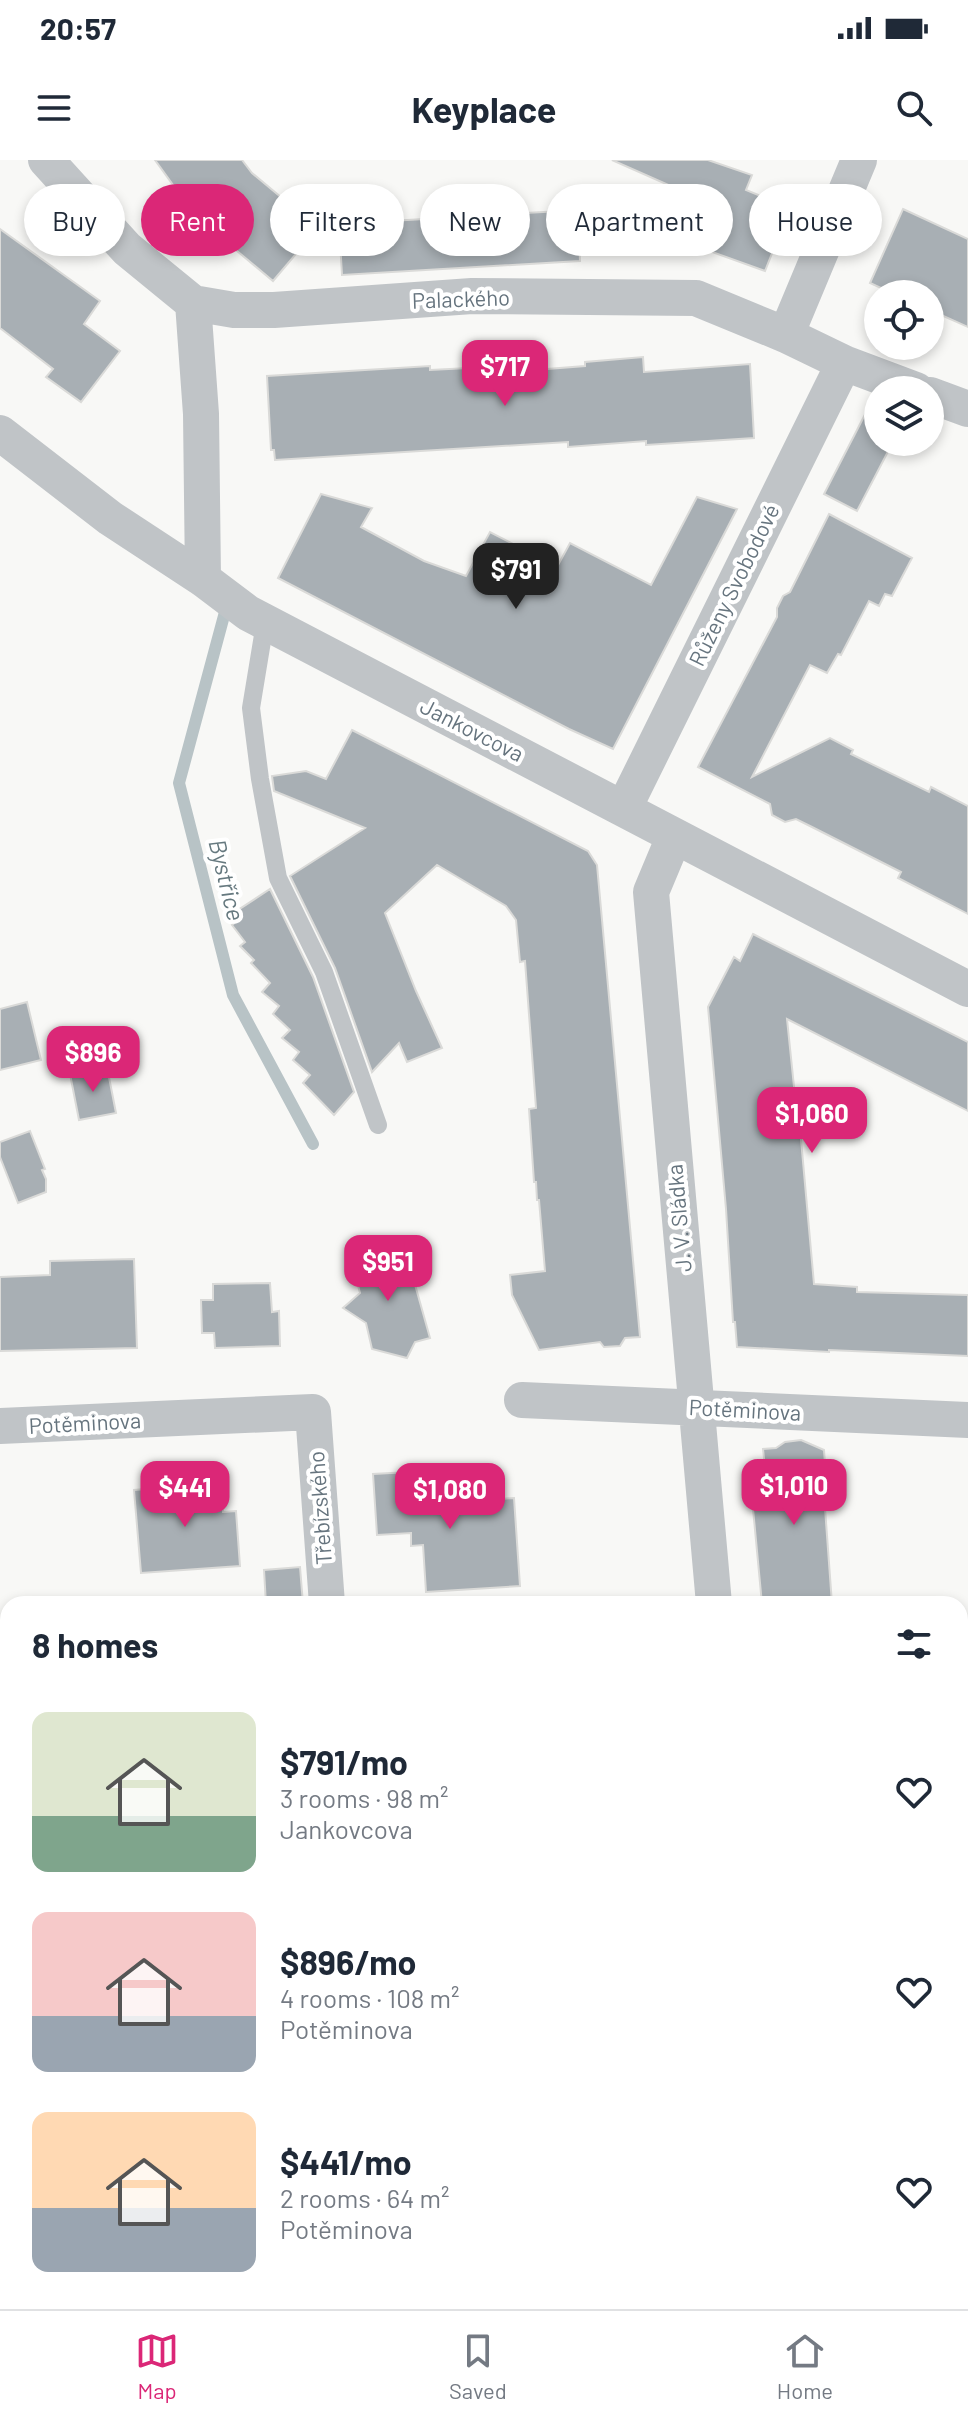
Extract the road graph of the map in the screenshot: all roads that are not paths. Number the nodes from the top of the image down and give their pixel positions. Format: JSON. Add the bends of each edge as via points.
{"nodes":[{"id":1,"x":46,"y":160,"type":"edge"},
{"id":2,"x":859,"y":160,"type":"edge"},
{"id":3,"x":193,"y":303,"type":"junction"},
{"id":4,"x":786,"y":335,"type":"junction"},
{"id":5,"x":844,"y":363,"type":"junction"},
{"id":6,"x":879,"y":376,"type":"edge"},
{"id":7,"x":944,"y":400,"type":"edge"},
{"id":8,"x":968,"y":409,"type":"edge"},
{"id":9,"x":0,"y":433,"type":"edge"},
{"id":10,"x":203,"y":579,"type":"junction"},
{"id":11,"x":265,"y":623,"type":"junction"},
{"id":12,"x":624,"y":808,"type":"junction"},
{"id":13,"x":674,"y":837,"type":"junction"},
{"id":14,"x":968,"y":989,"type":"edge"},
{"id":15,"x":378,"y":1125,"type":"dead end"},
{"id":16,"x":522,"y":1400,"type":"dead end"},
{"id":17,"x":696,"y":1407,"type":"junction"},
{"id":18,"x":313,"y":1412,"type":"joint"},
{"id":19,"x":968,"y":1420,"type":"edge"},
{"id":20,"x":0,"y":1426,"type":"edge"},
{"id":21,"x":326,"y":1596,"type":"edge"},
{"id":22,"x":713,"y":1596,"type":"edge"}],
"edges":[{"from":1,"to":3,"type":"street","name":"Palackého","via":[[127,249]]},
{"from":2,"to":4,"type":"street"},
{"from":3,"to":4,"type":"street","name":"Palackého","via":[[261,310],[472,296],[696,298]]},
{"from":3,"to":10,"type":"street"},
{"from":4,"to":5,"type":"street","name":"Palackého"},
{"from":5,"to":6,"type":"street","name":"Palackého"},
{"from":5,"to":12,"type":"street","name":"Růženy Svobodové"},
{"from":7,"to":8,"type":"street"},
{"from":9,"to":10,"type":"street","name":"Jankovcova","via":[[110,518]]},
{"from":10,"to":11,"type":"street","name":"Jankovcova"},
{"from":11,"to":12,"type":"street","name":"Jankovcova"},
{"from":11,"to":15,"type":"lane","via":[[251,708],[278,878],[324,972]]},
{"from":12,"to":13,"type":"street","name":"Jankovcova"},
{"from":13,"to":14,"type":"street","name":"Jankovcova"},
{"from":13,"to":17,"type":"street","name":"J. V. Sládka","via":[[651,892]]},
{"from":16,"to":17,"type":"street","name":"Potěminova"},
{"from":17,"to":19,"type":"street","name":"Potěminova"},
{"from":17,"to":22,"type":"street","name":"J. V. Sládka"},
{"from":18,"to":20,"type":"street","name":"Potěminova"},
{"from":18,"to":21,"type":"street","name":"Třebízského"}]}
